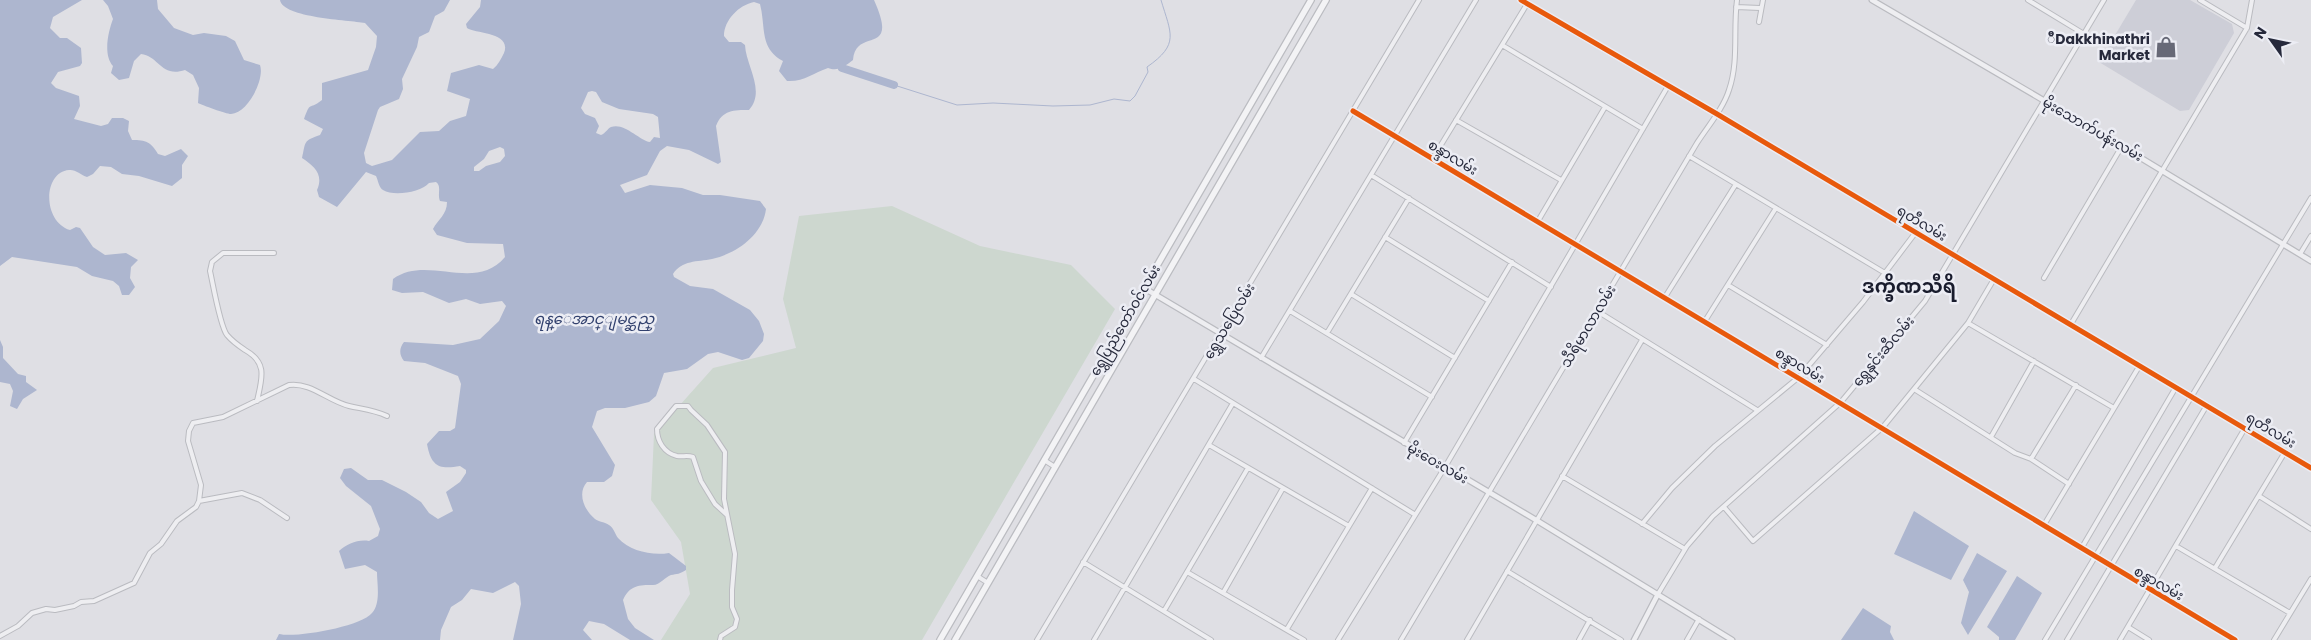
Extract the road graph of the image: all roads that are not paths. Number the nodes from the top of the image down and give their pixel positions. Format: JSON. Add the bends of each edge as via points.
{"nodes":[{"id":1,"x":1311,"y":0,"type":"edge"},
{"id":2,"x":1326,"y":0,"type":"edge"},
{"id":3,"x":1419,"y":0,"type":"edge"},
{"id":4,"x":1476,"y":0,"type":"edge"},
{"id":5,"x":1521,"y":0,"type":"edge"},
{"id":6,"x":1736,"y":0,"type":"edge"},
{"id":7,"x":1763,"y":0,"type":"edge"},
{"id":8,"x":1872,"y":0,"type":"edge"},
{"id":9,"x":2029,"y":0,"type":"edge"},
{"id":10,"x":2104,"y":0,"type":"edge"},
{"id":11,"x":2200,"y":0,"type":"edge"},
{"id":12,"x":2252,"y":0,"type":"edge"},
{"id":13,"x":1527,"y":4,"type":"junction"},
{"id":14,"x":1736,"y":7,"type":"junction"},
{"id":15,"x":1760,"y":8,"type":"junction"},
{"id":16,"x":1759,"y":22,"type":"dead end"},
{"id":17,"x":2247,"y":28,"type":"junction"},
{"id":18,"x":2084,"y":34,"type":"junction"},
{"id":19,"x":1502,"y":45,"type":"junction"},
{"id":20,"x":1668,"y":86,"type":"junction"},
{"id":21,"x":2045,"y":101,"type":"junction"},
{"id":22,"x":1605,"y":107,"type":"junction"},
{"id":23,"x":1353,"y":111,"type":"junction"},
{"id":24,"x":1717,"y":114,"type":"junction"},
{"id":25,"x":1456,"y":120,"type":"junction"},
{"id":26,"x":1643,"y":129,"type":"junction"},
{"id":27,"x":1395,"y":135,"type":"junction"},
{"id":28,"x":2122,"y":146,"type":"junction"},
{"id":29,"x":1690,"y":156,"type":"junction"},
{"id":30,"x":1433,"y":158,"type":"junction"},
{"id":31,"x":2162,"y":170,"type":"junction"},
{"id":32,"x":1371,"y":175,"type":"junction"},
{"id":33,"x":1561,"y":180,"type":"junction"},
{"id":34,"x":1736,"y":184,"type":"junction"},
{"id":35,"x":1409,"y":198,"type":"junction"},
{"id":36,"x":2311,"y":198,"type":"edge"},
{"id":37,"x":1776,"y":208,"type":"junction"},
{"id":38,"x":1538,"y":221,"type":"junction"},
{"id":39,"x":1916,"y":232,"type":"junction"},
{"id":40,"x":2311,"y":236,"type":"edge"},
{"id":41,"x":1385,"y":237,"type":"junction"},
{"id":42,"x":1576,"y":244,"type":"junction"},
{"id":43,"x":2284,"y":244,"type":"junction"},
{"id":44,"x":274,"y":253,"type":"dead end"},
{"id":45,"x":2300,"y":254,"type":"junction"},
{"id":46,"x":1954,"y":255,"type":"junction"},
{"id":47,"x":2311,"y":261,"type":"edge"},
{"id":48,"x":1512,"y":262,"type":"junction"},
{"id":49,"x":1621,"y":271,"type":"junction"},
{"id":50,"x":1885,"y":273,"type":"junction"},
{"id":51,"x":1994,"y":278,"type":"junction"},
{"id":52,"x":2044,"y":278,"type":"dead end"},
{"id":53,"x":1728,"y":285,"type":"junction"},
{"id":54,"x":1551,"y":286,"type":"junction"},
{"id":55,"x":1144,"y":288,"type":"junction"},
{"id":56,"x":1351,"y":294,"type":"junction"},
{"id":57,"x":1154,"y":295,"type":"junction"},
{"id":58,"x":1666,"y":297,"type":"junction"},
{"id":59,"x":1489,"y":301,"type":"junction"},
{"id":60,"x":1597,"y":310,"type":"junction"},
{"id":61,"x":1290,"y":311,"type":"junction"},
{"id":62,"x":1705,"y":321,"type":"junction"},
{"id":63,"x":1968,"y":323,"type":"junction"},
{"id":64,"x":2071,"y":324,"type":"junction"},
{"id":65,"x":1327,"y":333,"type":"junction"},
{"id":66,"x":1221,"y":335,"type":"junction"},
{"id":67,"x":1642,"y":340,"type":"junction"},
{"id":68,"x":1827,"y":345,"type":"junction"},
{"id":69,"x":1261,"y":358,"type":"junction"},
{"id":70,"x":1455,"y":358,"type":"junction"},
{"id":71,"x":2034,"y":362,"type":"junction"},
{"id":72,"x":2140,"y":365,"type":"junction"},
{"id":73,"x":1799,"y":377,"type":"junction"},
{"id":74,"x":1194,"y":378,"type":"junction"},
{"id":75,"x":2076,"y":385,"type":"junction"},
{"id":76,"x":2176,"y":387,"type":"junction"},
{"id":77,"x":1914,"y":389,"type":"junction"},
{"id":78,"x":1432,"y":396,"type":"junction"},
{"id":79,"x":2192,"y":396,"type":"junction"},
{"id":80,"x":257,"y":401,"type":"junction"},
{"id":81,"x":1841,"y":402,"type":"junction"},
{"id":82,"x":1233,"y":403,"type":"junction"},
{"id":83,"x":2207,"y":405,"type":"junction"},
{"id":84,"x":2114,"y":408,"type":"junction"},
{"id":85,"x":1757,"y":410,"type":"junction"},
{"id":86,"x":387,"y":416,"type":"dead end"},
{"id":87,"x":1883,"y":427,"type":"junction"},
{"id":88,"x":2246,"y":428,"type":"junction"},
{"id":89,"x":1991,"y":437,"type":"junction"},
{"id":90,"x":1404,"y":443,"type":"junction"},
{"id":91,"x":1209,"y":445,"type":"junction"},
{"id":92,"x":2285,"y":452,"type":"junction"},
{"id":93,"x":2031,"y":459,"type":"junction"},
{"id":94,"x":1044,"y":460,"type":"junction"},
{"id":95,"x":1055,"y":467,"type":"junction"},
{"id":96,"x":1445,"y":467,"type":"junction"},
{"id":97,"x":1248,"y":468,"type":"junction"},
{"id":98,"x":2311,"y":468,"type":"edge"},
{"id":99,"x":1562,"y":476,"type":"junction"},
{"id":100,"x":2069,"y":484,"type":"junction"},
{"id":101,"x":1283,"y":488,"type":"junction"},
{"id":102,"x":1372,"y":488,"type":"junction"},
{"id":103,"x":1488,"y":492,"type":"junction"},
{"id":104,"x":2258,"y":496,"type":"junction"},
{"id":105,"x":199,"y":501,"type":"junction"},
{"id":106,"x":1724,"y":507,"type":"junction"},
{"id":107,"x":1414,"y":514,"type":"junction"},
{"id":108,"x":726,"y":515,"type":"junction"},
{"id":109,"x":287,"y":518,"type":"dead end"},
{"id":110,"x":1536,"y":520,"type":"junction"},
{"id":111,"x":1642,"y":524,"type":"junction"},
{"id":112,"x":2044,"y":525,"type":"junction"},
{"id":113,"x":1349,"y":526,"type":"junction"},
{"id":114,"x":2311,"y":529,"type":"edge"},
{"id":115,"x":2176,"y":546,"type":"junction"},
{"id":116,"x":1685,"y":549,"type":"junction"},
{"id":117,"x":2081,"y":549,"type":"junction"},
{"id":118,"x":2095,"y":558,"type":"junction"},
{"id":119,"x":1083,"y":562,"type":"junction"},
{"id":120,"x":2110,"y":566,"type":"junction"},
{"id":121,"x":2215,"y":568,"type":"junction"},
{"id":122,"x":1506,"y":571,"type":"junction"},
{"id":123,"x":1187,"y":572,"type":"junction"},
{"id":124,"x":977,"y":576,"type":"junction"},
{"id":125,"x":2311,"y":579,"type":"edge"},
{"id":126,"x":988,"y":583,"type":"junction"},
{"id":127,"x":1126,"y":588,"type":"junction"},
{"id":128,"x":2150,"y":590,"type":"junction"},
{"id":129,"x":1223,"y":592,"type":"junction"},
{"id":130,"x":1658,"y":594,"type":"junction"},
{"id":131,"x":1164,"y":611,"type":"junction"},
{"id":132,"x":2290,"y":613,"type":"junction"},
{"id":133,"x":1699,"y":619,"type":"junction"},
{"id":134,"x":1590,"y":620,"type":"junction"},
{"id":135,"x":2128,"y":627,"type":"junction"},
{"id":136,"x":1287,"y":629,"type":"junction"},
{"id":137,"x":1203,"y":635,"type":"junction"},
{"id":138,"x":0,"y":636,"type":"edge"},
{"id":139,"x":720,"y":640,"type":"edge"},
{"id":140,"x":940,"y":640,"type":"edge"},
{"id":141,"x":955,"y":640,"type":"edge"},
{"id":142,"x":1037,"y":640,"type":"edge"},
{"id":143,"x":1094,"y":640,"type":"edge"},
{"id":144,"x":1200,"y":640,"type":"edge"},
{"id":145,"x":1211,"y":640,"type":"edge"},
{"id":146,"x":1304,"y":640,"type":"edge"},
{"id":147,"x":1338,"y":640,"type":"edge"},
{"id":148,"x":1401,"y":640,"type":"edge"},
{"id":149,"x":1467,"y":640,"type":"edge"},
{"id":150,"x":1580,"y":640,"type":"edge"},
{"id":151,"x":1621,"y":640,"type":"edge"},
{"id":152,"x":1634,"y":640,"type":"edge"},
{"id":153,"x":1688,"y":640,"type":"edge"},
{"id":154,"x":1732,"y":640,"type":"edge"},
{"id":155,"x":2045,"y":640,"type":"edge"},
{"id":156,"x":2067,"y":640,"type":"edge"},
{"id":157,"x":2120,"y":640,"type":"edge"},
{"id":158,"x":2149,"y":640,"type":"edge"},
{"id":159,"x":2235,"y":640,"type":"edge"},
{"id":160,"x":2274,"y":640,"type":"edge"}],
"edges":[{"from":1,"to":55,"type":"main road","name":"ရွှေပြည်တော်ဝင်လမ်း"},
{"from":2,"to":57,"type":"main road","name":"ရွှေပြည်တော်ဝင်လမ်း"},
{"from":3,"to":23,"type":"street","name":"ရွှေသပြေလမ်း"},
{"from":4,"to":27,"type":"street"},
{"from":5,"to":13,"type":"street","name":"ရတီလမ်း"},
{"from":6,"to":14,"type":"street","name":"သီရိမာလာလမ်း"},
{"from":7,"to":15,"type":"street"},
{"from":8,"to":21,"type":"street","name":"မိုးသောက်ပန်းလမ်း"},
{"from":9,"to":18,"type":"street"},
{"from":10,"to":18,"type":"street","name":"ရွှေနှင်းဆီလမ်း"},
{"from":11,"to":17,"type":"street"},
{"from":12,"to":17,"type":"street"},
{"from":13,"to":19,"type":"street"},
{"from":13,"to":20,"type":"street","name":"ရတီလမ်း"},
{"from":14,"to":15,"type":"street"},
{"from":14,"to":24,"type":"street","name":"သီရိမာလာလမ်း","via":[[1735,64],[1729,90]]},
{"from":15,"to":16,"type":"street"},
{"from":17,"to":31,"type":"street"},
{"from":18,"to":21,"type":"street","name":"ရွှေနှင်းဆီလမ်း"},
{"from":19,"to":22,"type":"street"},
{"from":19,"to":25,"type":"street"},
{"from":20,"to":24,"type":"street","name":"ရတီလမ်း"},
{"from":20,"to":26,"type":"street"},
{"from":21,"to":28,"type":"street","name":"မိုးသောက်ပန်းလမ်း"},
{"from":21,"to":46,"type":"street","name":"ရွှေနှင်းဆီလမ်း"},
{"from":22,"to":26,"type":"street"},
{"from":22,"to":33,"type":"street"},
{"from":23,"to":27,"type":"street","name":"စန္ဒာလမ်း"},
{"from":23,"to":66,"type":"street","name":"ရွှေသပြေလမ်း"},
{"from":24,"to":29,"type":"street","name":"သီရိမာလာလမ်း"},
{"from":24,"to":39,"type":"street","name":"ရတီလမ်း"},
{"from":25,"to":30,"type":"street"},
{"from":25,"to":33,"type":"street"},
{"from":26,"to":42,"type":"street"},
{"from":27,"to":30,"type":"street","name":"စန္ဒာလမ်း"},
{"from":27,"to":32,"type":"street"},
{"from":28,"to":31,"type":"street","name":"မိုးသောက်ပန်းလမ်း"},
{"from":28,"to":52,"type":"street"},
{"from":29,"to":34,"type":"street"},
{"from":29,"to":49,"type":"street","name":"သီရိမာလာလမ်း"},
{"from":30,"to":38,"type":"street","name":"စန္ဒာလမ်း"},
{"from":31,"to":43,"type":"street","name":"မိုးသောက်ပန်းလမ်း"},
{"from":31,"to":64,"type":"street"},
{"from":32,"to":35,"type":"street"},
{"from":32,"to":61,"type":"street"},
{"from":33,"to":38,"type":"street"},
{"from":34,"to":37,"type":"street"},
{"from":34,"to":58,"type":"street"},
{"from":35,"to":41,"type":"street"},
{"from":35,"to":48,"type":"street"},
{"from":36,"to":43,"type":"street"},
{"from":37,"to":50,"type":"street"},
{"from":37,"to":53,"type":"street"},
{"from":38,"to":42,"type":"street","name":"စန္ဒာလမ်း"},
{"from":39,"to":46,"type":"street","name":"ရတီလမ်း"},
{"from":39,"to":50,"type":"street"},
{"from":40,"to":45,"type":"street"},
{"from":41,"to":56,"type":"street"},
{"from":41,"to":59,"type":"street"},
{"from":42,"to":49,"type":"street","name":"စန္ဒာလမ်း"},
{"from":42,"to":54,"type":"street"},
{"from":43,"to":45,"type":"street","name":"မိုးသောက်ပန်းလမ်း"},
{"from":43,"to":79,"type":"street"},
{"from":44,"to":80,"type":"street","via":[[223,253],[212,262],[210,271],[226,334],[261,362]]},
{"from":45,"to":47,"type":"street","name":"မိုးသောက်ပန်းလမ်း"},
{"from":46,"to":51,"type":"street","name":"ရတီလမ်း"},
{"from":46,"to":81,"type":"street","name":"ရွှေနှင်းဆီလမ်း","via":[[1925,301]]},
{"from":48,"to":54,"type":"street"},
{"from":48,"to":59,"type":"street"},
{"from":49,"to":58,"type":"street","name":"စန္ဒာလမ်း"},
{"from":49,"to":60,"type":"street","name":"သီရိမာလာလမ်း"},
{"from":50,"to":68,"type":"street"},
{"from":51,"to":63,"type":"street"},
{"from":51,"to":64,"type":"street","name":"ရတီလမ်း"},
{"from":53,"to":62,"type":"street"},
{"from":53,"to":68,"type":"street"},
{"from":54,"to":96,"type":"street"},
{"from":55,"to":57,"type":"street","name":"မိုးဝေးလမ်း"},
{"from":55,"to":94,"type":"main road","name":"ရွှေပြည်တော်ဝင်လမ်း"},
{"from":56,"to":65,"type":"street"},
{"from":56,"to":70,"type":"street"},
{"from":57,"to":66,"type":"street","name":"မိုးဝေးလမ်း"},
{"from":57,"to":95,"type":"main road","name":"ရွှေပြည်တော်ဝင်လမ်း"},
{"from":58,"to":62,"type":"street","name":"စန္ဒာလမ်း"},
{"from":59,"to":70,"type":"street"},
{"from":60,"to":67,"type":"street"},
{"from":60,"to":103,"type":"street","name":"သီရိမာလာလမ်း"},
{"from":61,"to":65,"type":"street"},
{"from":61,"to":69,"type":"street"},
{"from":62,"to":73,"type":"street","name":"စန္ဒာလမ်း"},
{"from":63,"to":71,"type":"street"},
{"from":63,"to":77,"type":"street"},
{"from":64,"to":72,"type":"street","name":"ရတီလမ်း"},
{"from":65,"to":78,"type":"street"},
{"from":66,"to":69,"type":"street","name":"မိုးဝေးလမ်း"},
{"from":66,"to":74,"type":"street","name":"ရွှေသပြေလမ်း"},
{"from":67,"to":85,"type":"street"},
{"from":67,"to":99,"type":"street"},
{"from":68,"to":73,"type":"street"},
{"from":69,"to":90,"type":"street","name":"မိုးဝေးလမ်း"},
{"from":70,"to":78,"type":"street"},
{"from":71,"to":75,"type":"street"},
{"from":71,"to":89,"type":"street"},
{"from":72,"to":76,"type":"street","name":"ရတီလမ်း"},
{"from":72,"to":84,"type":"street"},
{"from":73,"to":81,"type":"street","name":"စန္ဒာလမ်း"},
{"from":73,"to":85,"type":"street"},
{"from":74,"to":82,"type":"street"},
{"from":74,"to":119,"type":"street","name":"ရွှေသပြေလမ်း"},
{"from":75,"to":84,"type":"street"},
{"from":75,"to":93,"type":"street"},
{"from":76,"to":79,"type":"street","name":"ရတီလမ်း"},
{"from":76,"to":117,"type":"street"},
{"from":77,"to":87,"type":"street"},
{"from":77,"to":89,"type":"street"},
{"from":78,"to":90,"type":"street"},
{"from":79,"to":83,"type":"street","name":"ရတီလမ်း"},
{"from":79,"to":118,"type":"street"},
{"from":80,"to":86,"type":"street","via":[[289,385],[298,384],[334,401]]},
{"from":80,"to":105,"type":"street","via":[[223,417],[193,423],[188,441],[201,484]]},
{"from":81,"to":87,"type":"street","name":"စန္ဒာလမ်း"},
{"from":81,"to":106,"type":"street","name":"ရွှေနှင်းဆီလမ်း"},
{"from":82,"to":91,"type":"street"},
{"from":82,"to":102,"type":"street"},
{"from":83,"to":88,"type":"street","name":"ရတီလမ်း"},
{"from":83,"to":120,"type":"street"},
{"from":84,"to":100,"type":"street"},
{"from":85,"to":111,"type":"street","via":[[1672,488]]},
{"from":87,"to":106,"type":"street","via":[[1753,541]]},
{"from":87,"to":112,"type":"street","name":"စန္ဒာလမ်း"},
{"from":88,"to":92,"type":"street","name":"ရတီလမ်း"},
{"from":88,"to":115,"type":"street"},
{"from":89,"to":93,"type":"street"},
{"from":90,"to":96,"type":"street","name":"မိုးဝေးလမ်း"},
{"from":91,"to":97,"type":"street"},
{"from":91,"to":127,"type":"street"},
{"from":92,"to":98,"type":"street","name":"ရတီလမ်း"},
{"from":92,"to":104,"type":"street"},
{"from":93,"to":100,"type":"street"},
{"from":94,"to":95,"type":"street"},
{"from":94,"to":124,"type":"main road","name":"ရွှေပြည်တော်ဝင်လမ်း"},
{"from":95,"to":126,"type":"main road","name":"ရွှေပြည်တော်ဝင်လမ်း"},
{"from":96,"to":103,"type":"street","name":"မိုးဝေးလမ်း"},
{"from":96,"to":107,"type":"street"},
{"from":97,"to":101,"type":"street"},
{"from":97,"to":123,"type":"street"},
{"from":99,"to":110,"type":"street"},
{"from":99,"to":111,"type":"street"},
{"from":100,"to":112,"type":"street"},
{"from":101,"to":113,"type":"street"},
{"from":101,"to":129,"type":"street"},
{"from":102,"to":107,"type":"street"},
{"from":102,"to":113,"type":"street"},
{"from":103,"to":110,"type":"street","name":"မိုးဝေးလမ်း"},
{"from":103,"to":148,"type":"street","name":"သီရိမာလာလမ်း"},
{"from":104,"to":114,"type":"street"},
{"from":104,"to":121,"type":"street"},
{"from":105,"to":109,"type":"street","via":[[242,493],[260,500]]},
{"from":105,"to":138,"type":"street","via":[[177,521],[150,554],[134,582],[94,601],[32,613]]},
{"from":106,"to":116,"type":"street","name":"ရွှေနှင်းဆီလမ်း"},
{"from":107,"to":147,"type":"street"},
{"from":108,"to":108,"type":"street","via":[[701,481],[693,457],[676,456],[662,447],[657,438],[657,429],[676,406],[688,406],[723,446]]},
{"from":108,"to":139,"type":"street","via":[[735,554],[732,598],[737,619],[735,627]]},
{"from":110,"to":122,"type":"street"},
{"from":110,"to":130,"type":"street","name":"မိုးဝေးလမ်း"},
{"from":111,"to":116,"type":"street"},
{"from":112,"to":117,"type":"street","name":"စန္ဒာလမ်း"},
{"from":113,"to":136,"type":"street"},
{"from":115,"to":121,"type":"street"},
{"from":115,"to":128,"type":"street"},
{"from":116,"to":130,"type":"street","name":"ရွှေနှင်းဆီလမ်း"},
{"from":117,"to":118,"type":"street","name":"စန္ဒာလမ်း"},
{"from":118,"to":120,"type":"street","name":"စန္ဒာလမ်း"},
{"from":118,"to":155,"type":"street"},
{"from":119,"to":127,"type":"street"},
{"from":119,"to":142,"type":"street","name":"ရွှေသပြေလမ်း"},
{"from":120,"to":128,"type":"street","name":"စန္ဒာလမ်း"},
{"from":120,"to":156,"type":"street"},
{"from":121,"to":132,"type":"street"},
{"from":122,"to":134,"type":"street"},
{"from":122,"to":149,"type":"street"},
{"from":123,"to":129,"type":"street"},
{"from":123,"to":131,"type":"street"},
{"from":124,"to":126,"type":"street"},
{"from":124,"to":140,"type":"main road","name":"ရွှေပြည်တော်ဝင်လမ်း"},
{"from":125,"to":132,"type":"street"},
{"from":126,"to":141,"type":"main road","name":"ရွှေပြည်တော်ဝင်လမ်း"},
{"from":127,"to":131,"type":"street"},
{"from":127,"to":143,"type":"street"},
{"from":128,"to":135,"type":"street"},
{"from":128,"to":159,"type":"street","name":"စန္ဒာလမ်း"},
{"from":129,"to":136,"type":"street"},
{"from":130,"to":133,"type":"street","name":"မိုးဝေးလမ်း"},
{"from":130,"to":152,"type":"street","name":"ရွှေနှင်းဆီလမ်း"},
{"from":131,"to":137,"type":"street"},
{"from":132,"to":160,"type":"street"},
{"from":133,"to":153,"type":"street"},
{"from":133,"to":154,"type":"street","name":"မိုးဝေးလမ်း"},
{"from":134,"to":150,"type":"street"},
{"from":134,"to":151,"type":"street"},
{"from":135,"to":157,"type":"street"},
{"from":135,"to":158,"type":"street"},
{"from":136,"to":146,"type":"street"},
{"from":137,"to":144,"type":"street"},
{"from":137,"to":145,"type":"street"}]}
